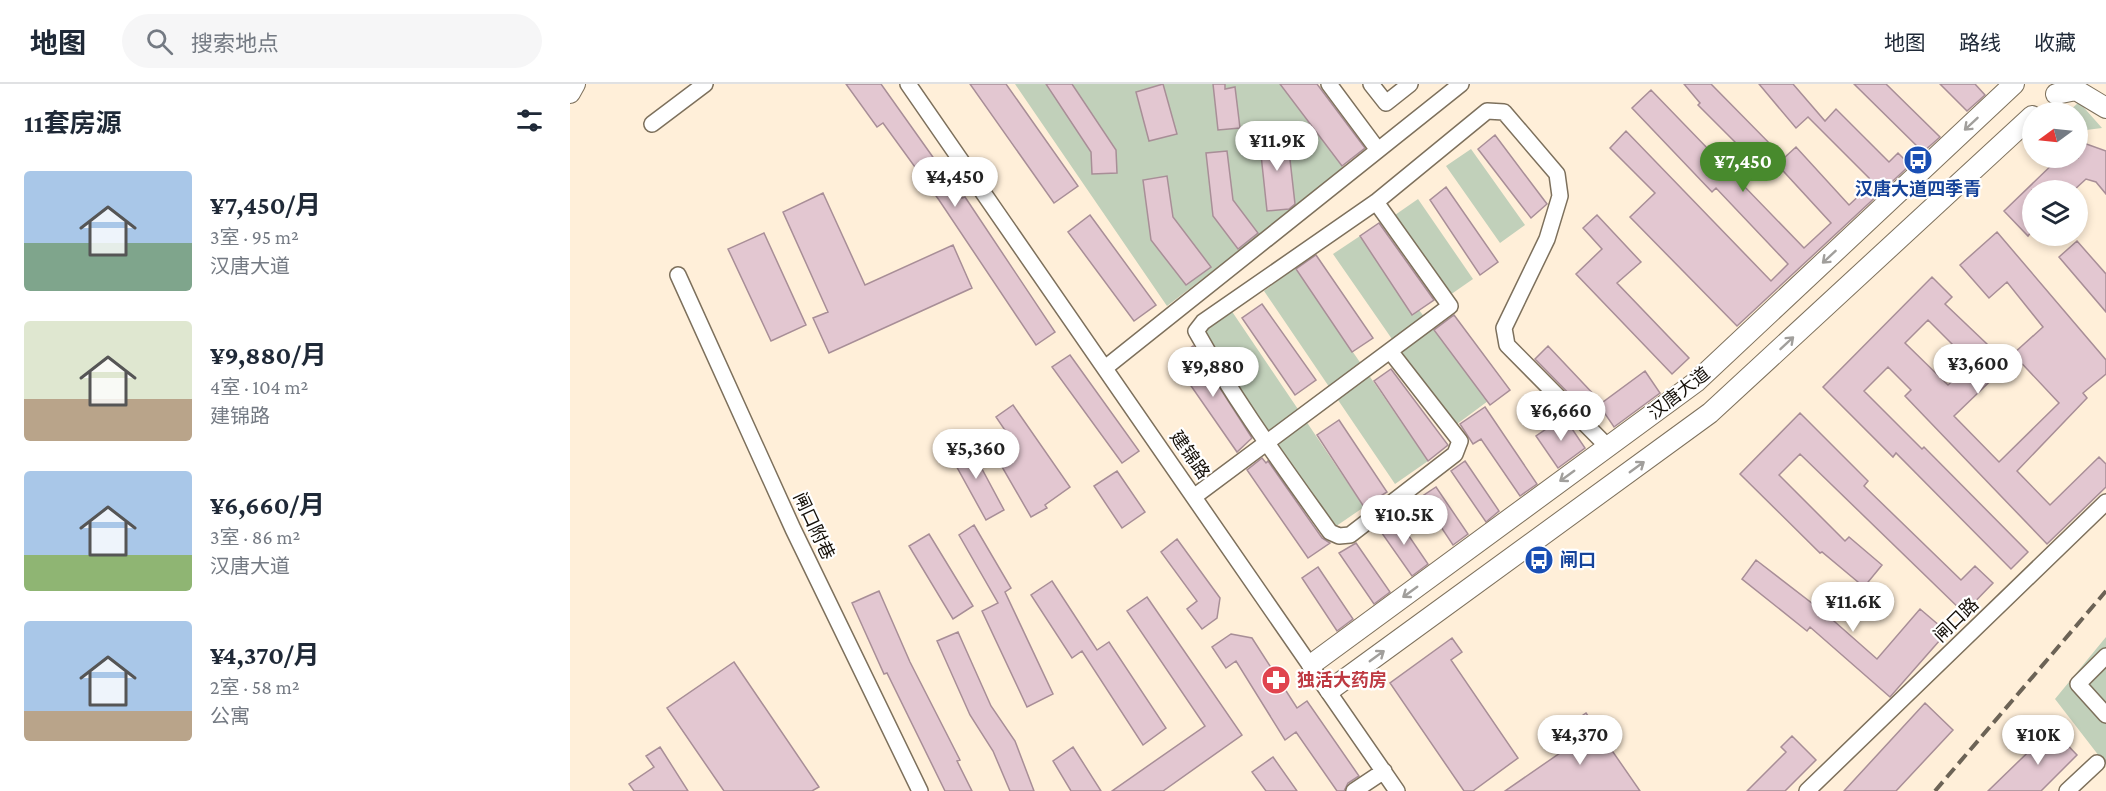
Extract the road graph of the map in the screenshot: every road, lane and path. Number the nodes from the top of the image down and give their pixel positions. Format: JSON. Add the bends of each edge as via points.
{"nodes":[{"id":1,"x":575,"y":84,"type":"edge"},
{"id":2,"x":705,"y":84,"type":"edge"},
{"id":3,"x":908,"y":84,"type":"edge"},
{"id":4,"x":1329,"y":84,"type":"edge"},
{"id":5,"x":1371,"y":84,"type":"edge"},
{"id":6,"x":1410,"y":84,"type":"edge"},
{"id":7,"x":1461,"y":84,"type":"edge"},
{"id":8,"x":2014,"y":84,"type":"edge"},
{"id":9,"x":2086,"y":84,"type":"edge"},
{"id":10,"x":2062,"y":89,"type":"edge"},
{"id":11,"x":570,"y":93,"type":"edge"},
{"id":12,"x":2048,"y":102,"type":"edge"},
{"id":13,"x":2106,"y":107,"type":"edge"},
{"id":14,"x":652,"y":124,"type":"dead end"},
{"id":15,"x":2022,"y":125,"type":"edge"},
{"id":16,"x":1378,"y":150,"type":"junction"},
{"id":17,"x":1376,"y":202,"type":"junction"},
{"id":18,"x":678,"y":275,"type":"dead end"},
{"id":19,"x":1390,"y":351,"type":"junction"},
{"id":20,"x":1105,"y":368,"type":"junction"},
{"id":21,"x":1266,"y":443,"type":"junction"},
{"id":22,"x":1608,"y":447,"type":"junction"},
{"id":23,"x":1195,"y":496,"type":"junction"},
{"id":24,"x":2106,"y":502,"type":"edge"},
{"id":25,"x":2106,"y":656,"type":"edge"},
{"id":26,"x":1312,"y":664,"type":"junction"},
{"id":27,"x":1330,"y":690,"type":"junction"},
{"id":28,"x":2106,"y":715,"type":"edge"},
{"id":29,"x":2097,"y":764,"type":"dead end"},
{"id":30,"x":1384,"y":771,"type":"junction"},
{"id":31,"x":920,"y":791,"type":"edge"},
{"id":32,"x":1354,"y":791,"type":"edge"},
{"id":33,"x":1397,"y":791,"type":"edge"},
{"id":34,"x":1807,"y":791,"type":"edge"},
{"id":35,"x":2067,"y":791,"type":"edge"}],
"edges":[{"from":1,"to":11,"type":"main road"},
{"from":2,"to":14,"type":"street"},
{"from":3,"to":20,"type":"street","name":"建锦路"},
{"from":4,"to":16,"type":"street"},
{"from":5,"to":6,"type":"street","via":[[1386,103]]},
{"from":7,"to":16,"type":"street"},
{"from":8,"to":22,"type":"main road","name":"汉唐大道","one_way":true,"via":[[1696,382]]},
{"from":9,"to":13,"type":"main road"},
{"from":10,"to":12,"type":"main road"},
{"from":10,"to":13,"type":"main road","via":[[2076,90]]},
{"from":27,"to":15,"type":"main road","name":"汉唐大道","one_way":true,"via":[[1710,413]]},
{"from":16,"to":20,"type":"street"},
{"from":17,"to":19,"type":"street","via":[[1450,306]]},
{"from":17,"to":21,"type":"street","via":[[1203,322],[1196,331]]},
{"from":17,"to":22,"type":"street","via":[[1487,111],[1503,112],[1557,174],[1560,196],[1547,239],[1504,328],[1507,345]]},
{"from":18,"to":31,"type":"street","name":"闸口附巷","via":[[793,529]]},
{"from":19,"to":21,"type":"street"},
{"from":19,"to":21,"type":"street","via":[[1460,441],[1455,454],[1350,535],[1330,532]]},
{"from":20,"to":23,"type":"street","name":"建锦路"},
{"from":21,"to":23,"type":"street"},
{"from":22,"to":26,"type":"main road","name":"汉唐大道","one_way":true},
{"from":23,"to":26,"type":"street","name":"建锦路"},
{"from":24,"to":34,"type":"street","name":"闸口路"},
{"from":25,"to":28,"type":"street","via":[[2078,684]]},
{"from":26,"to":27,"type":"street","name":"建锦路"},
{"from":27,"to":30,"type":"street","name":"建锦路"},
{"from":29,"to":35,"type":"street"},
{"from":30,"to":32,"type":"street"},
{"from":30,"to":33,"type":"street","name":"建锦路"}]}
